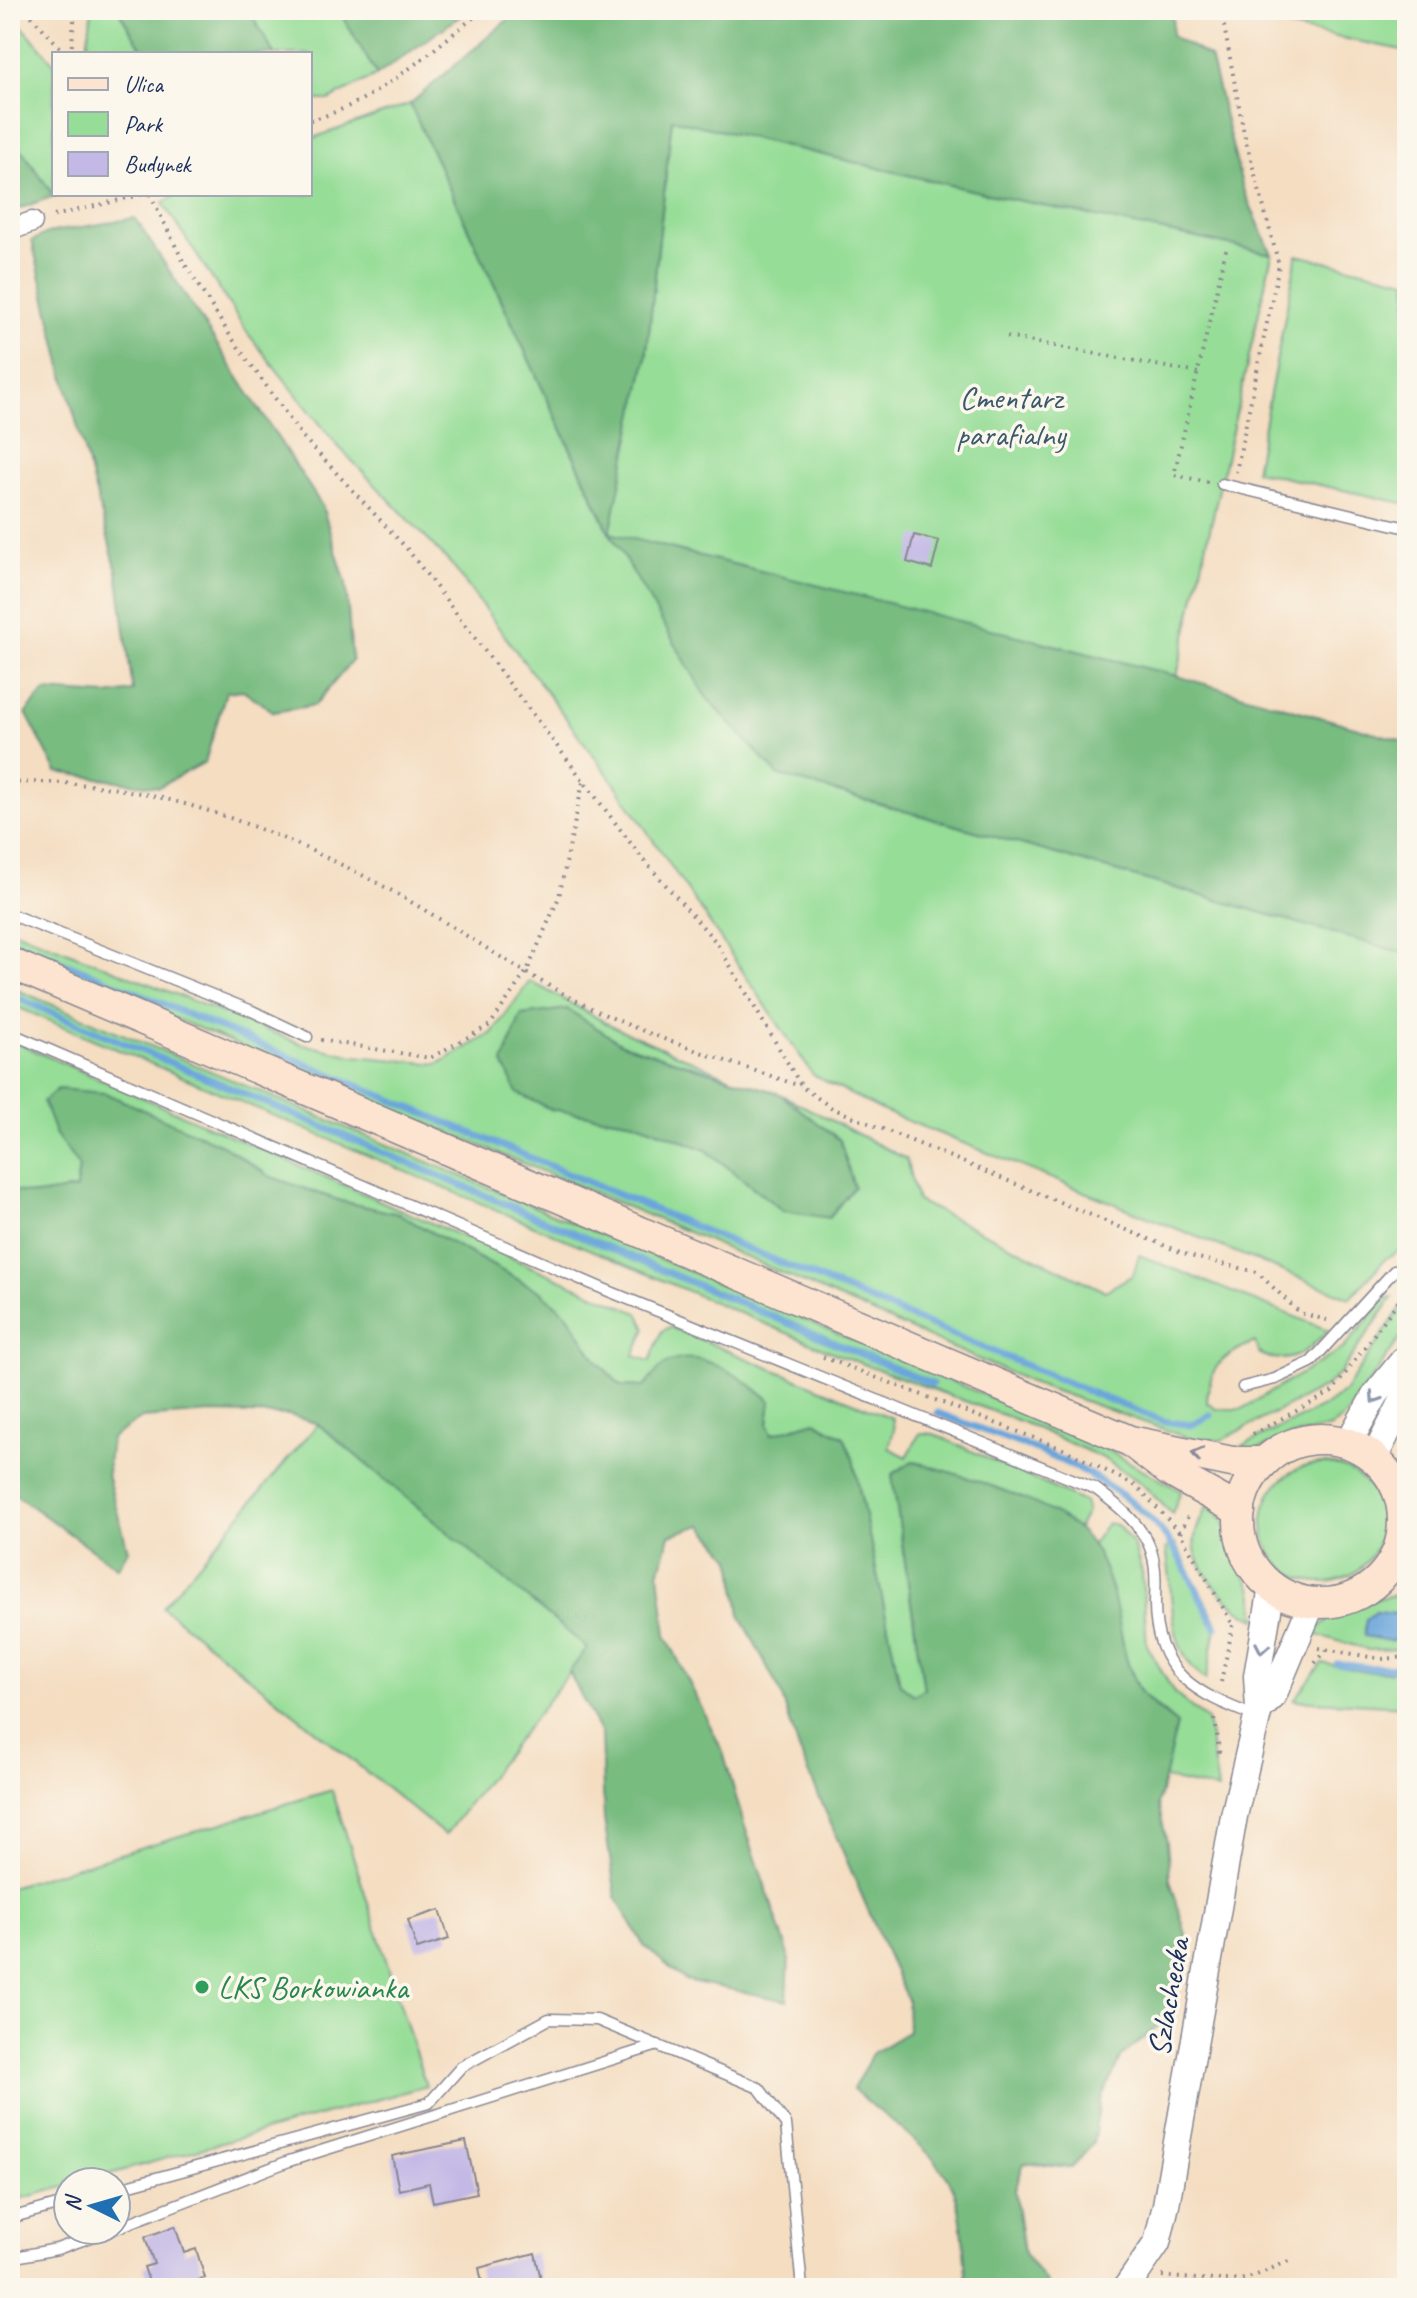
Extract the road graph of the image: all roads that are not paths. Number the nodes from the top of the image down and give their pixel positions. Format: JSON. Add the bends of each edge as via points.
{"nodes":[{"id":1,"x":32,"y":222,"type":"road end"},
{"id":2,"x":10,"y":230,"type":"edge"},
{"id":3,"x":1227,"y":486,"type":"road end"},
{"id":4,"x":1407,"y":528,"type":"edge"},
{"id":5,"x":10,"y":914,"type":"edge"},
{"id":6,"x":10,"y":963,"type":"edge"},
{"id":7,"x":10,"y":1033,"type":"edge"},
{"id":8,"x":307,"y":1037,"type":"road end"},
{"id":9,"x":1407,"y":1269,"type":"edge"},
{"id":10,"x":1407,"y":1356,"type":"edge"},
{"id":11,"x":1407,"y":1385,"type":"edge"},
{"id":12,"x":1243,"y":1387,"type":"dead end"},
{"id":13,"x":1130,"y":1441,"type":"junction"},
{"id":14,"x":1348,"y":1443,"type":"junction"},
{"id":15,"x":1257,"y":1449,"type":"junction"},
{"id":16,"x":1374,"y":1458,"type":"junction"},
{"id":17,"x":1240,"y":1511,"type":"junction"},
{"id":18,"x":1405,"y":1531,"type":"edge"},
{"id":19,"x":1398,"y":1573,"type":"edge"},
{"id":20,"x":1272,"y":1587,"type":"junction"},
{"id":21,"x":1312,"y":1603,"type":"junction"},
{"id":22,"x":1258,"y":1713,"type":"junction"},
{"id":23,"x":658,"y":2045,"type":"junction"},
{"id":24,"x":132,"y":2185,"type":"edge"},
{"id":25,"x":52,"y":2206,"type":"edge"},
{"id":26,"x":10,"y":2218,"type":"edge"},
{"id":27,"x":132,"y":2222,"type":"edge"},
{"id":28,"x":66,"y":2246,"type":"edge"},
{"id":29,"x":10,"y":2258,"type":"edge"},
{"id":30,"x":1133,"y":2279,"type":"edge"},
{"id":31,"x":802,"y":2288,"type":"edge"}],
"edges":[{"from":1,"to":2,"type":"street"},
{"from":3,"to":4,"type":"lane"},
{"from":5,"to":8,"type":"lane"},
{"from":6,"to":13,"type":"main road"},
{"from":7,"to":22,"type":"lane","via":[[620,1296],[1096,1489],[1149,1546],[1156,1580],[1155,1620],[1164,1653],[1179,1675],[1217,1702]]},
{"from":9,"to":12,"type":"lane","via":[[1394,1271],[1348,1325],[1297,1371]]},
{"from":10,"to":14,"type":"street","one_way":true,"via":[[1376,1394]]},
{"from":11,"to":16,"type":"street"},
{"from":15,"to":13,"type":"main road","one_way":true,"via":[[1232,1462]]},
{"from":13,"to":17,"type":"main road","via":[[1169,1471]]},
{"from":14,"to":15,"type":"main road","via":[[1326,1439]]},
{"from":14,"to":16,"type":"main road"},
{"from":15,"to":17,"type":"main road"},
{"from":16,"to":18,"type":"main road","via":[[1397,1490]]},
{"from":17,"to":20,"type":"main road","via":[[1246,1553]]},
{"from":18,"to":19,"type":"main road"},
{"from":19,"to":21,"type":"main road","via":[[1355,1597]]},
{"from":20,"to":21,"type":"main road"},
{"from":20,"to":22,"type":"street","name":"Szlachecka","one_way":true,"via":[[1257,1676]]},
{"from":21,"to":22,"type":"street","name":"Szlachecka","via":[[1273,1696]]},
{"from":22,"to":30,"type":"street","name":"Szlachecka","via":[[1234,1816],[1166,2205],[1157,2243]]},
{"from":23,"to":24,"type":"lane","via":[[597,2020],[549,2019],[461,2067],[429,2103]]},
{"from":23,"to":27,"type":"lane","via":[[289,2161]]},
{"from":23,"to":31,"type":"lane","via":[[759,2088],[786,2124]]},
{"from":25,"to":26,"type":"lane"},
{"from":28,"to":29,"type":"lane"}]}
